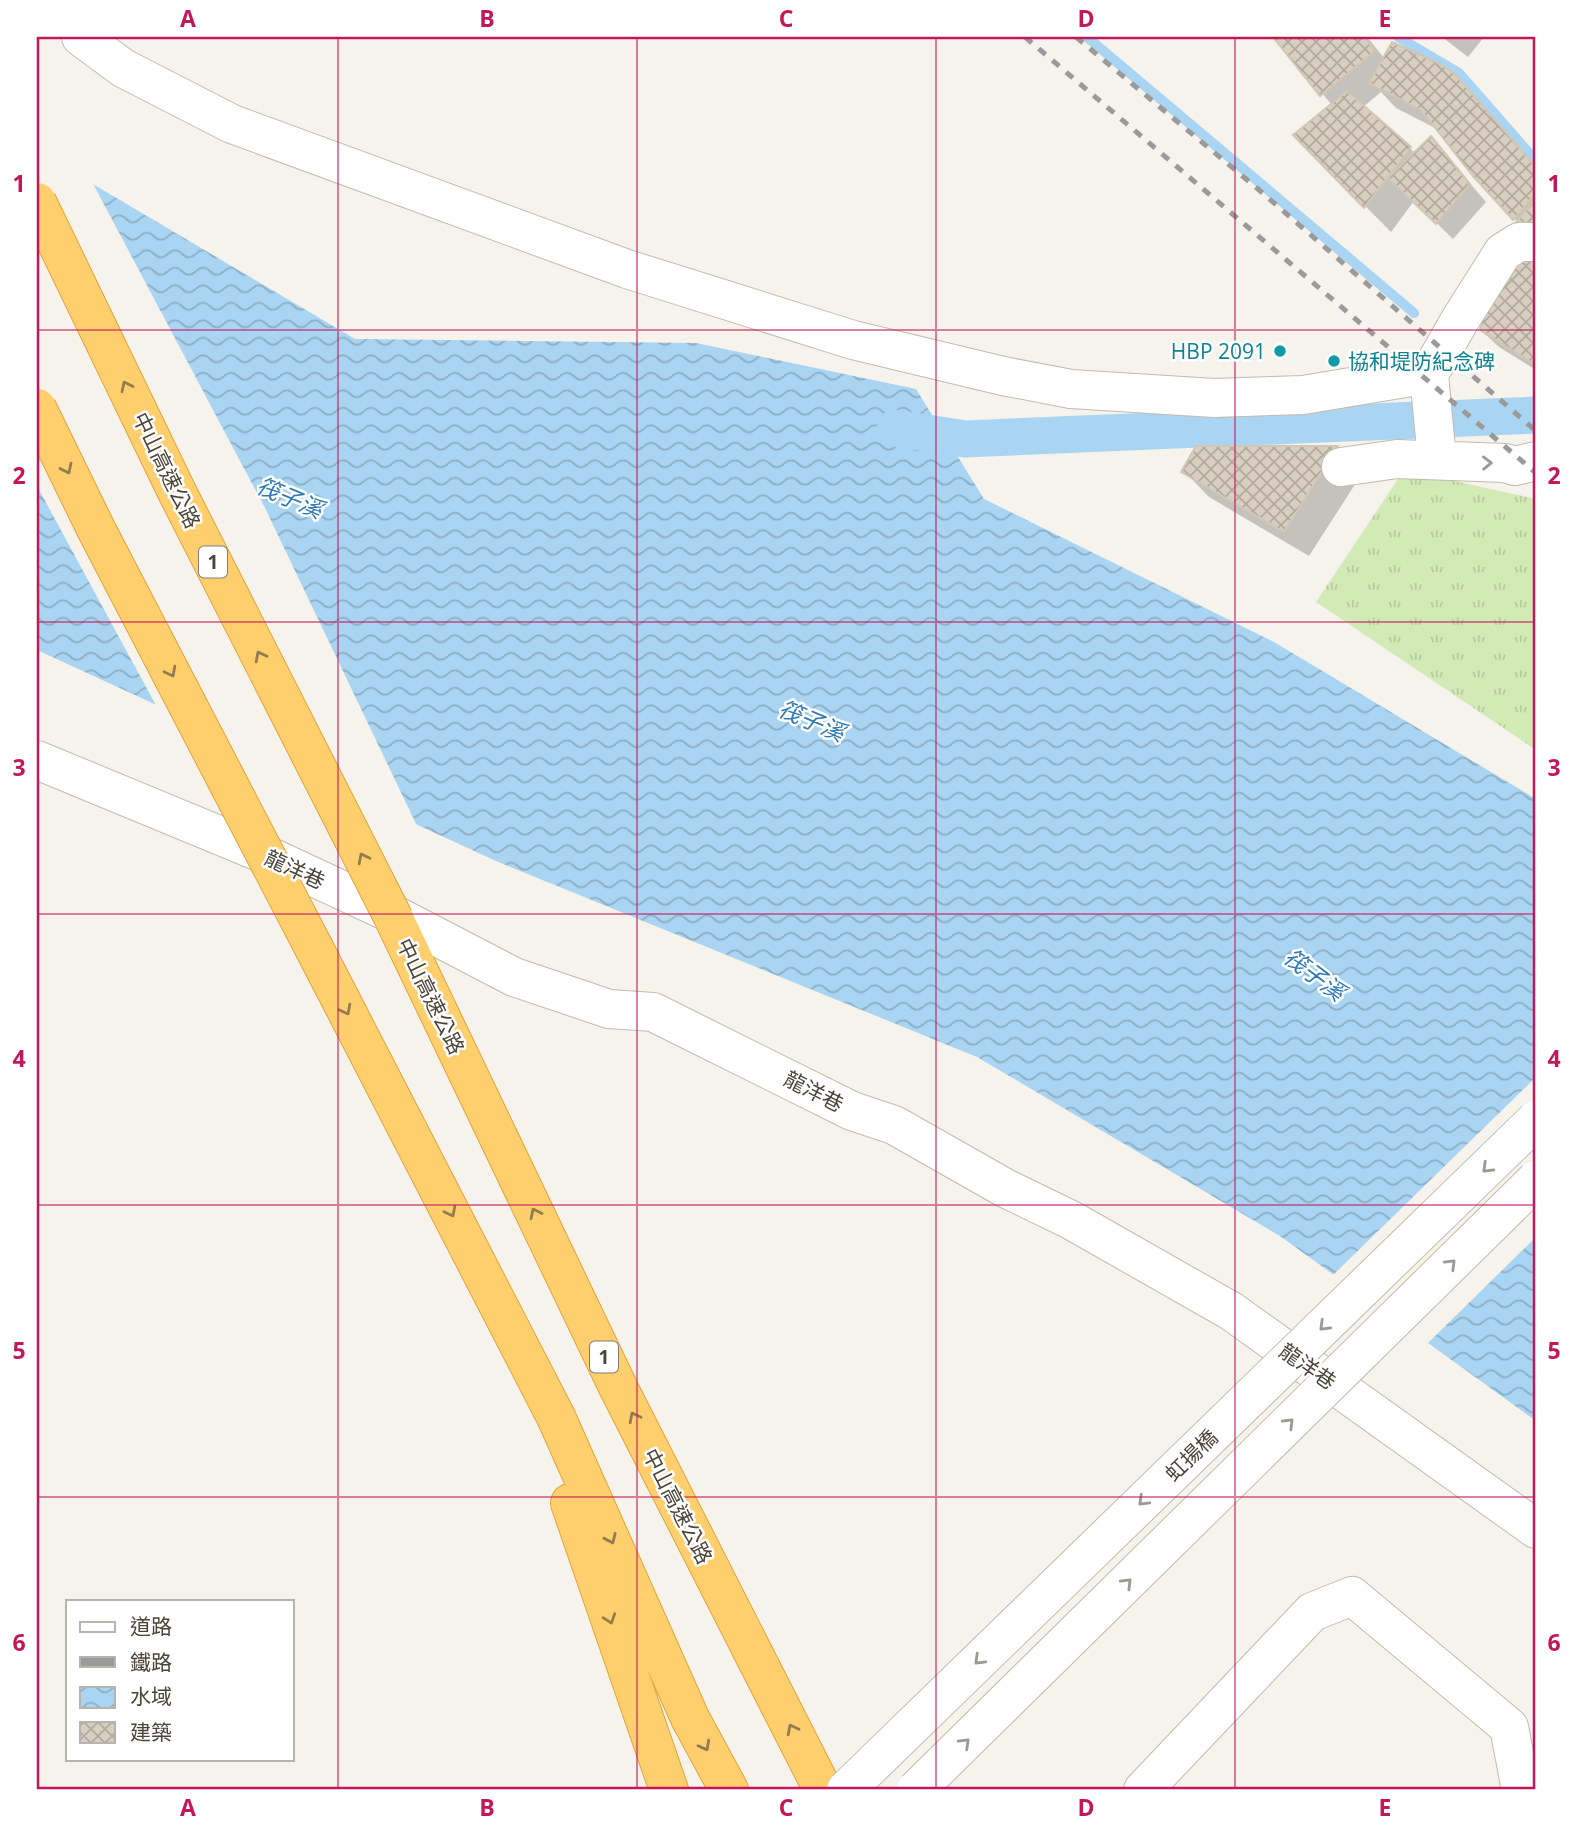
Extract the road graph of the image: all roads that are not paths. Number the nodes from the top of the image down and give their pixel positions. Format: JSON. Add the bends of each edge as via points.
{"nodes":[{"id":1,"x":81,"y":37,"type":"edge"},
{"id":2,"x":37,"y":202,"type":"edge"},
{"id":3,"x":1536,"y":242,"type":"edge"},
{"id":4,"x":1429,"y":374,"type":"junction"},
{"id":5,"x":37,"y":408,"type":"edge"},
{"id":6,"x":1437,"y":460,"type":"junction"},
{"id":7,"x":1536,"y":461,"type":"edge"},
{"id":8,"x":1341,"y":467,"type":"dead end"},
{"id":9,"x":37,"y":760,"type":"edge"},
{"id":10,"x":1536,"y":1120,"type":"edge"},
{"id":11,"x":1536,"y":1180,"type":"edge"},
{"id":12,"x":508,"y":1323,"type":"junction"},
{"id":13,"x":1536,"y":1529,"type":"edge"},
{"id":14,"x":668,"y":1790,"type":"edge"},
{"id":15,"x":729,"y":1790,"type":"edge"},
{"id":16,"x":823,"y":1790,"type":"edge"},
{"id":17,"x":846,"y":1790,"type":"edge"},
{"id":18,"x":916,"y":1790,"type":"edge"},
{"id":19,"x":1143,"y":1790,"type":"edge"},
{"id":20,"x":1521,"y":1790,"type":"edge"}],
"edges":[{"from":1,"to":4,"type":"street","via":[[123,68],[232,124],[626,269],[853,340],[1071,389],[1214,398],[1303,395]]},
{"from":16,"to":2,"type":"highway","name":"中山高速公路","number":"1","one_way":true,"bridge":true,"via":[[619,1389],[394,919],[177,492]]},
{"from":3,"to":4,"type":"street","via":[[1519,242],[1503,253]]},
{"from":4,"to":6,"type":"street"},
{"from":5,"to":12,"type":"highway","one_way":true,"bridge":true},
{"from":6,"to":7,"type":"street","one_way":true,"via":[[1515,466]]},
{"from":6,"to":8,"type":"street","via":[[1397,459]]},
{"from":9,"to":13,"type":"street","name":"龍洋巷","via":[[262,853],[514,977],[609,1009],[653,1012],[852,1111],[894,1125],[1231,1311]]},
{"from":10,"to":17,"type":"street","name":"虹揚橋","one_way":true,"bridge":true},
{"from":18,"to":11,"type":"street","one_way":true,"bridge":true},
{"from":12,"to":14,"type":"highway","one_way":true},
{"from":12,"to":15,"type":"highway","one_way":true,"via":[[556,1418],[690,1718]]},
{"from":19,"to":20,"type":"street","via":[[1312,1612],[1352,1596],[1509,1727]]}]}
